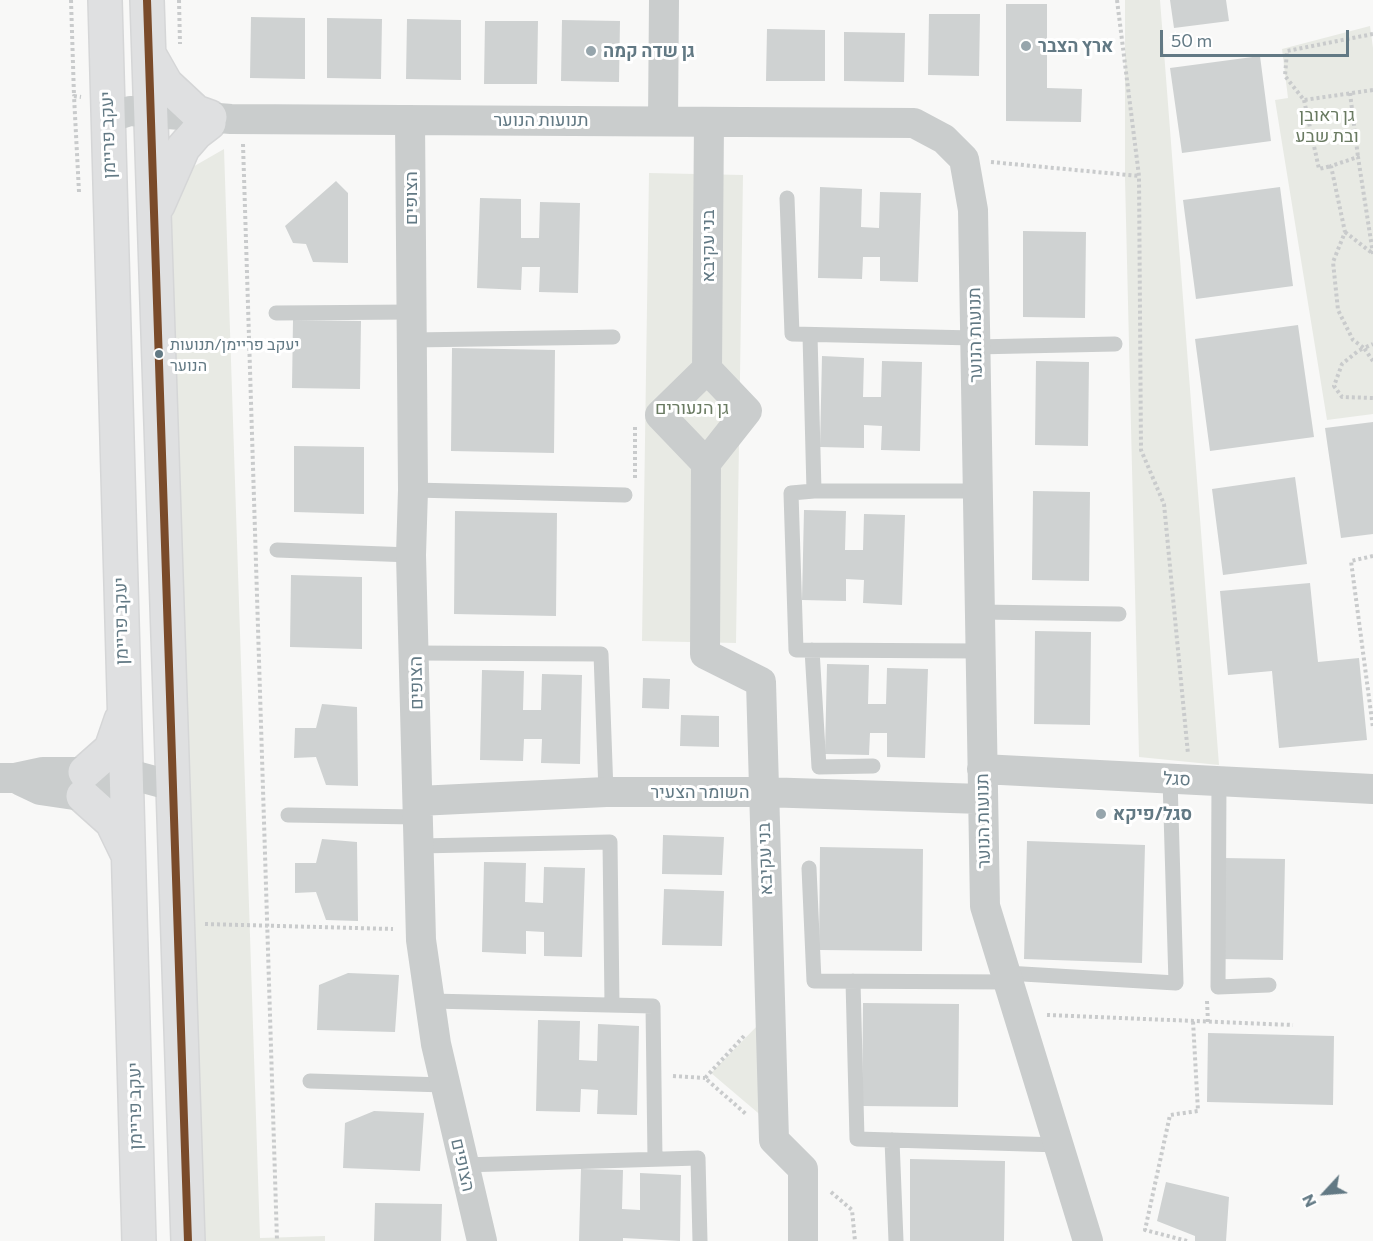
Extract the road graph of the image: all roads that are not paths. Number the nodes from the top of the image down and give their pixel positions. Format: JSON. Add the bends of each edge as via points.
{"nodes":[{"id":1,"x":105,"y":0,"type":"edge"},
{"id":2,"x":147,"y":0,"type":"edge"},
{"id":3,"x":664,"y":0,"type":"edge"},
{"id":4,"x":148,"y":50,"type":"junction"},
{"id":5,"x":108,"y":118,"type":"junction"},
{"id":6,"x":150,"y":120,"type":"junction"},
{"id":7,"x":223,"y":120,"type":"junction"},
{"id":8,"x":410,"y":120,"type":"junction"},
{"id":9,"x":663,"y":121,"type":"junction"},
{"id":10,"x":709,"y":122,"type":"junction"},
{"id":11,"x":787,"y":198,"type":"dead end"},
{"id":12,"x":154,"y":215,"type":"junction"},
{"id":13,"x":276,"y":313,"type":"dead end"},
{"id":14,"x":412,"y":326,"type":"junction"},
{"id":15,"x":810,"y":335,"type":"junction"},
{"id":16,"x":613,"y":337,"type":"dead end"},
{"id":17,"x":975,"y":342,"type":"junction"},
{"id":18,"x":1114,"y":344,"type":"dead end"},
{"id":19,"x":707,"y":369,"type":"junction"},
{"id":20,"x":706,"y":463,"type":"junction"},
{"id":21,"x":413,"y":490,"type":"junction"},
{"id":22,"x":814,"y":491,"type":"junction"},
{"id":23,"x":977,"y":491,"type":"junction"},
{"id":24,"x":625,"y":495,"type":"road end"},
{"id":25,"x":277,"y":550,"type":"dead end"},
{"id":26,"x":411,"y":555,"type":"junction"},
{"id":27,"x":979,"y":612,"type":"junction"},
{"id":28,"x":1119,"y":615,"type":"dead end"},
{"id":29,"x":812,"y":650,"type":"junction"},
{"id":30,"x":979,"y":651,"type":"junction"},
{"id":31,"x":416,"y":653,"type":"junction"},
{"id":32,"x":123,"y":713,"type":"junction"},
{"id":33,"x":873,"y":766,"type":"dead end"},
{"id":34,"x":981,"y":769,"type":"junction"},
{"id":35,"x":8,"y":778,"type":"edge"},
{"id":36,"x":1193,"y":780,"type":"junction"},
{"id":37,"x":84,"y":784,"type":"junction"},
{"id":38,"x":173,"y":786,"type":"junction"},
{"id":39,"x":126,"y":787,"type":"junction"},
{"id":40,"x":1373,"y":789,"type":"edge"},
{"id":41,"x":606,"y":792,"type":"junction"},
{"id":42,"x":762,"y":792,"type":"junction"},
{"id":43,"x":982,"y":799,"type":"junction"},
{"id":44,"x":288,"y":815,"type":"dead end"},
{"id":45,"x":418,"y":822,"type":"junction"},
{"id":46,"x":128,"y":855,"type":"junction"},
{"id":47,"x":809,"y":868,"type":"dead end"},
{"id":48,"x":1007,"y":977,"type":"junction"},
{"id":49,"x":853,"y":981,"type":"junction"},
{"id":50,"x":1269,"y":985,"type":"dead end"},
{"id":51,"x":430,"y":1001,"type":"junction"},
{"id":52,"x":612,"y":1005,"type":"junction"},
{"id":53,"x":310,"y":1081,"type":"dead end"},
{"id":54,"x":445,"y":1085,"type":"junction"},
{"id":55,"x":892,"y":1140,"type":"junction"},
{"id":56,"x":1060,"y":1145,"type":"junction"},
{"id":57,"x":655,"y":1159,"type":"junction"},
{"id":58,"x":463,"y":1165,"type":"junction"},
{"id":59,"x":139,"y":1241,"type":"edge"},
{"id":60,"x":188,"y":1241,"type":"edge"},
{"id":61,"x":482,"y":1241,"type":"edge"},
{"id":62,"x":700,"y":1241,"type":"edge"},
{"id":63,"x":802,"y":1241,"type":"edge"},
{"id":64,"x":896,"y":1241,"type":"edge"},
{"id":65,"x":1088,"y":1241,"type":"edge"}],
"edges":[{"from":1,"to":5,"type":"main road","name":"יעקב פריימן"},
{"from":2,"to":4,"type":"main road"},
{"from":3,"to":9,"type":"street"},
{"from":4,"to":6,"type":"main road"},
{"from":4,"to":7,"type":"main road","via":[[166,84],[196,112]]},
{"from":5,"to":6,"type":"street","name":"תנועות הנוער"},
{"from":5,"to":32,"type":"main road","name":"יעקב פריימן"},
{"from":6,"to":7,"type":"street","name":"תנועות הנוער"},
{"from":6,"to":12,"type":"main road"},
{"from":7,"to":8,"type":"street","name":"תנועות הנוער"},
{"from":7,"to":12,"type":"main road","via":[[196,133],[183,148]]},
{"from":8,"to":9,"type":"street","name":"תנועות הנוער"},
{"from":8,"to":14,"type":"street","name":"הצופים"},
{"from":9,"to":10,"type":"street","name":"תנועות הנוער"},
{"from":10,"to":17,"type":"street","name":"תנועות הנוער","via":[[914,123],[944,139],[964,159],[973,210]]},
{"from":10,"to":19,"type":"street","name":"בני עקיבא"},
{"from":11,"to":15,"type":"lane","via":[[792,334]]},
{"from":12,"to":38,"type":"main road"},
{"from":13,"to":14,"type":"lane"},
{"from":14,"to":16,"type":"lane"},
{"from":14,"to":21,"type":"street","name":"הצופים"},
{"from":15,"to":17,"type":"lane"},
{"from":15,"to":22,"type":"lane"},
{"from":17,"to":18,"type":"lane"},
{"from":17,"to":23,"type":"street","name":"תנועות הנוער"},
{"from":19,"to":20,"type":"street","via":[[747,411]]},
{"from":19,"to":20,"type":"street","via":[[660,415]]},
{"from":20,"to":42,"type":"street","name":"בני עקיבא","via":[[705,654],[761,682]]},
{"from":21,"to":24,"type":"lane"},
{"from":21,"to":26,"type":"street","name":"הצופים"},
{"from":22,"to":23,"type":"lane"},
{"from":22,"to":29,"type":"lane","via":[[791,493],[796,650]]},
{"from":23,"to":27,"type":"street","name":"תנועות הנוער"},
{"from":25,"to":26,"type":"lane"},
{"from":26,"to":31,"type":"street","name":"הצופים"},
{"from":27,"to":28,"type":"lane"},
{"from":27,"to":30,"type":"street","name":"תנועות הנוער"},
{"from":29,"to":30,"type":"lane"},
{"from":29,"to":33,"type":"lane","via":[[819,767]]},
{"from":30,"to":34,"type":"street","name":"תנועות הנוער"},
{"from":31,"to":41,"type":"lane","via":[[601,654]]},
{"from":31,"to":45,"type":"street","name":"הצופים"},
{"from":32,"to":37,"type":"main road","via":[[111,749]]},
{"from":32,"to":39,"type":"main road","name":"יעקב פריימן"},
{"from":34,"to":36,"type":"street","name":"סגל"},
{"from":34,"to":43,"type":"street","name":"תנועות הנוער"},
{"from":35,"to":37,"type":"street","via":[[44,772]]},
{"from":36,"to":40,"type":"street","name":"סגל"},
{"from":36,"to":48,"type":"lane","via":[[1176,983]]},
{"from":36,"to":50,"type":"lane","via":[[1218,987]]},
{"from":37,"to":39,"type":"street"},
{"from":37,"to":46,"type":"main road","via":[[112,822]]},
{"from":38,"to":39,"type":"street"},
{"from":38,"to":60,"type":"main road"},
{"from":39,"to":46,"type":"main road","name":"יעקב פריימן"},
{"from":41,"to":42,"type":"street","name":"השומר הצעיר"},
{"from":41,"to":45,"type":"street","name":"השומר הצעיר"},
{"from":42,"to":43,"type":"street","name":"השומר הצעיר"},
{"from":42,"to":63,"type":"street","name":"בני עקיבא","via":[[774,1140],[803,1169]]},
{"from":43,"to":48,"type":"street","name":"תנועות הנוער","via":[[985,906]]},
{"from":44,"to":45,"type":"lane"},
{"from":45,"to":51,"type":"street","name":"הצופים","via":[[421,930]]},
{"from":45,"to":52,"type":"lane","via":[[610,842]]},
{"from":46,"to":59,"type":"main road","name":"יעקב פריימן"},
{"from":47,"to":49,"type":"lane","via":[[814,981]]},
{"from":48,"to":49,"type":"lane"},
{"from":48,"to":56,"type":"street","name":"תנועות הנוער"},
{"from":49,"to":55,"type":"lane","via":[[857,1139]]},
{"from":51,"to":52,"type":"lane"},
{"from":51,"to":54,"type":"street","name":"הצופים"},
{"from":52,"to":57,"type":"lane","via":[[653,1006]]},
{"from":53,"to":54,"type":"lane"},
{"from":54,"to":58,"type":"street","name":"הצופים"},
{"from":55,"to":56,"type":"lane"},
{"from":55,"to":64,"type":"lane"},
{"from":56,"to":65,"type":"street","name":"תנועות הנוער"},
{"from":57,"to":58,"type":"lane"},
{"from":57,"to":62,"type":"lane","via":[[698,1158]]},
{"from":58,"to":61,"type":"street","name":"הצופים"}]}
